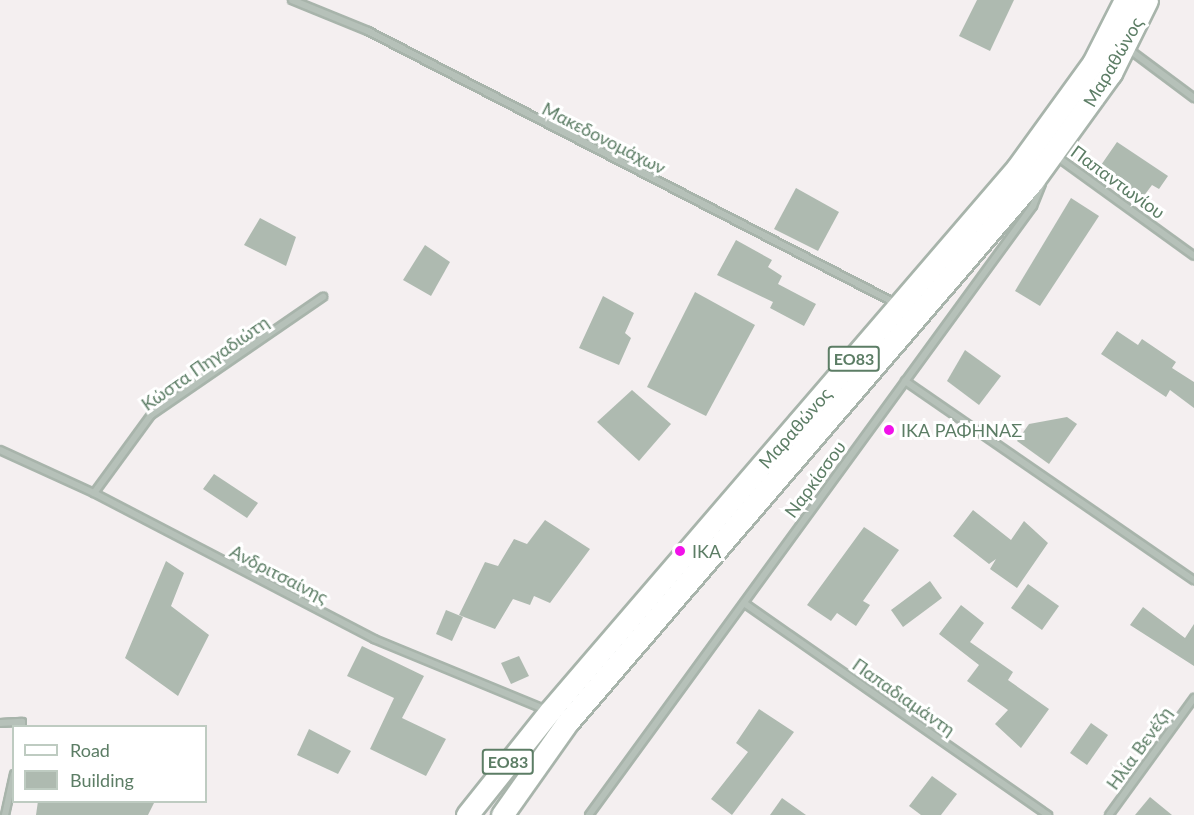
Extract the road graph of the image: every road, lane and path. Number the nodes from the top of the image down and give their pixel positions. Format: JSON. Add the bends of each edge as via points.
{"nodes":[{"id":1,"x":292,"y":0,"type":"edge"},
{"id":2,"x":1125,"y":0,"type":"edge"},
{"id":3,"x":1147,"y":0,"type":"edge"},
{"id":4,"x":1126,"y":48,"type":"junction"},
{"id":5,"x":1194,"y":98,"type":"edge"},
{"id":6,"x":1053,"y":154,"type":"junction"},
{"id":7,"x":1194,"y":256,"type":"edge"},
{"id":8,"x":323,"y":297,"type":"dead end"},
{"id":9,"x":900,"y":306,"type":"junction"},
{"id":10,"x":905,"y":381,"type":"junction"},
{"id":11,"x":0,"y":450,"type":"edge"},
{"id":12,"x":94,"y":493,"type":"junction"},
{"id":13,"x":1194,"y":580,"type":"edge"},
{"id":14,"x":744,"y":603,"type":"junction"},
{"id":15,"x":1194,"y":698,"type":"edge"},
{"id":16,"x":550,"y":711,"type":"junction"},
{"id":17,"x":0,"y":723,"type":"edge"},
{"id":18,"x":22,"y":724,"type":"edge"},
{"id":19,"x":12,"y":783,"type":"edge"},
{"id":20,"x":590,"y":812,"type":"edge"},
{"id":21,"x":5,"y":815,"type":"edge"},
{"id":22,"x":467,"y":815,"type":"edge"},
{"id":23,"x":502,"y":815,"type":"edge"},
{"id":24,"x":599,"y":815,"type":"edge"},
{"id":25,"x":1048,"y":815,"type":"edge"},
{"id":26,"x":1109,"y":815,"type":"edge"}],
"edges":[{"from":1,"to":9,"type":"street","name":"Μακεδονομάχων","via":[[368,32]]},
{"from":2,"to":9,"type":"main road","name":"Μαραθώνος","number":"ΕΟ83","via":[[1108,38],[1059,114]]},
{"from":3,"to":4,"type":"main road","name":"Μαραθώνος","number":"ΕΟ83"},
{"from":4,"to":5,"type":"street"},
{"from":4,"to":6,"type":"main road","name":"Μαραθώνος","number":"ΕΟ83"},
{"from":6,"to":7,"type":"street","name":"Παπαντωνίου"},
{"from":6,"to":10,"type":"street","name":"Ναρκίσσου","via":[[1033,206]]},
{"from":6,"to":23,"type":"main road","name":"Μαραθώνος","number":"ΕΟ83","via":[[567,723]]},
{"from":8,"to":12,"type":"street","name":"Κώστα Πηγαδιώτη","via":[[151,415]]},
{"from":9,"to":16,"type":"main road","name":"Μαραθώνος","number":"ΕΟ83"},
{"from":10,"to":13,"type":"street"},
{"from":10,"to":14,"type":"street","name":"Ναρκίσσου"},
{"from":11,"to":12,"type":"street","name":"Ανδριτσαίνης"},
{"from":12,"to":16,"type":"street","name":"Ανδριτσαίνης","via":[[374,639]]},
{"from":14,"to":20,"type":"street","name":"Ναρκίσσου"},
{"from":14,"to":25,"type":"street","name":"Παπαδιαμάντη"},
{"from":15,"to":26,"type":"street","name":"Ηλία Βενέζη"},
{"from":16,"to":22,"type":"main road","name":"Μαραθώνος","number":"ΕΟ83"},
{"from":17,"to":18,"type":"street"},
{"from":19,"to":21,"type":"street"},
{"from":20,"to":24,"type":"street"}]}
